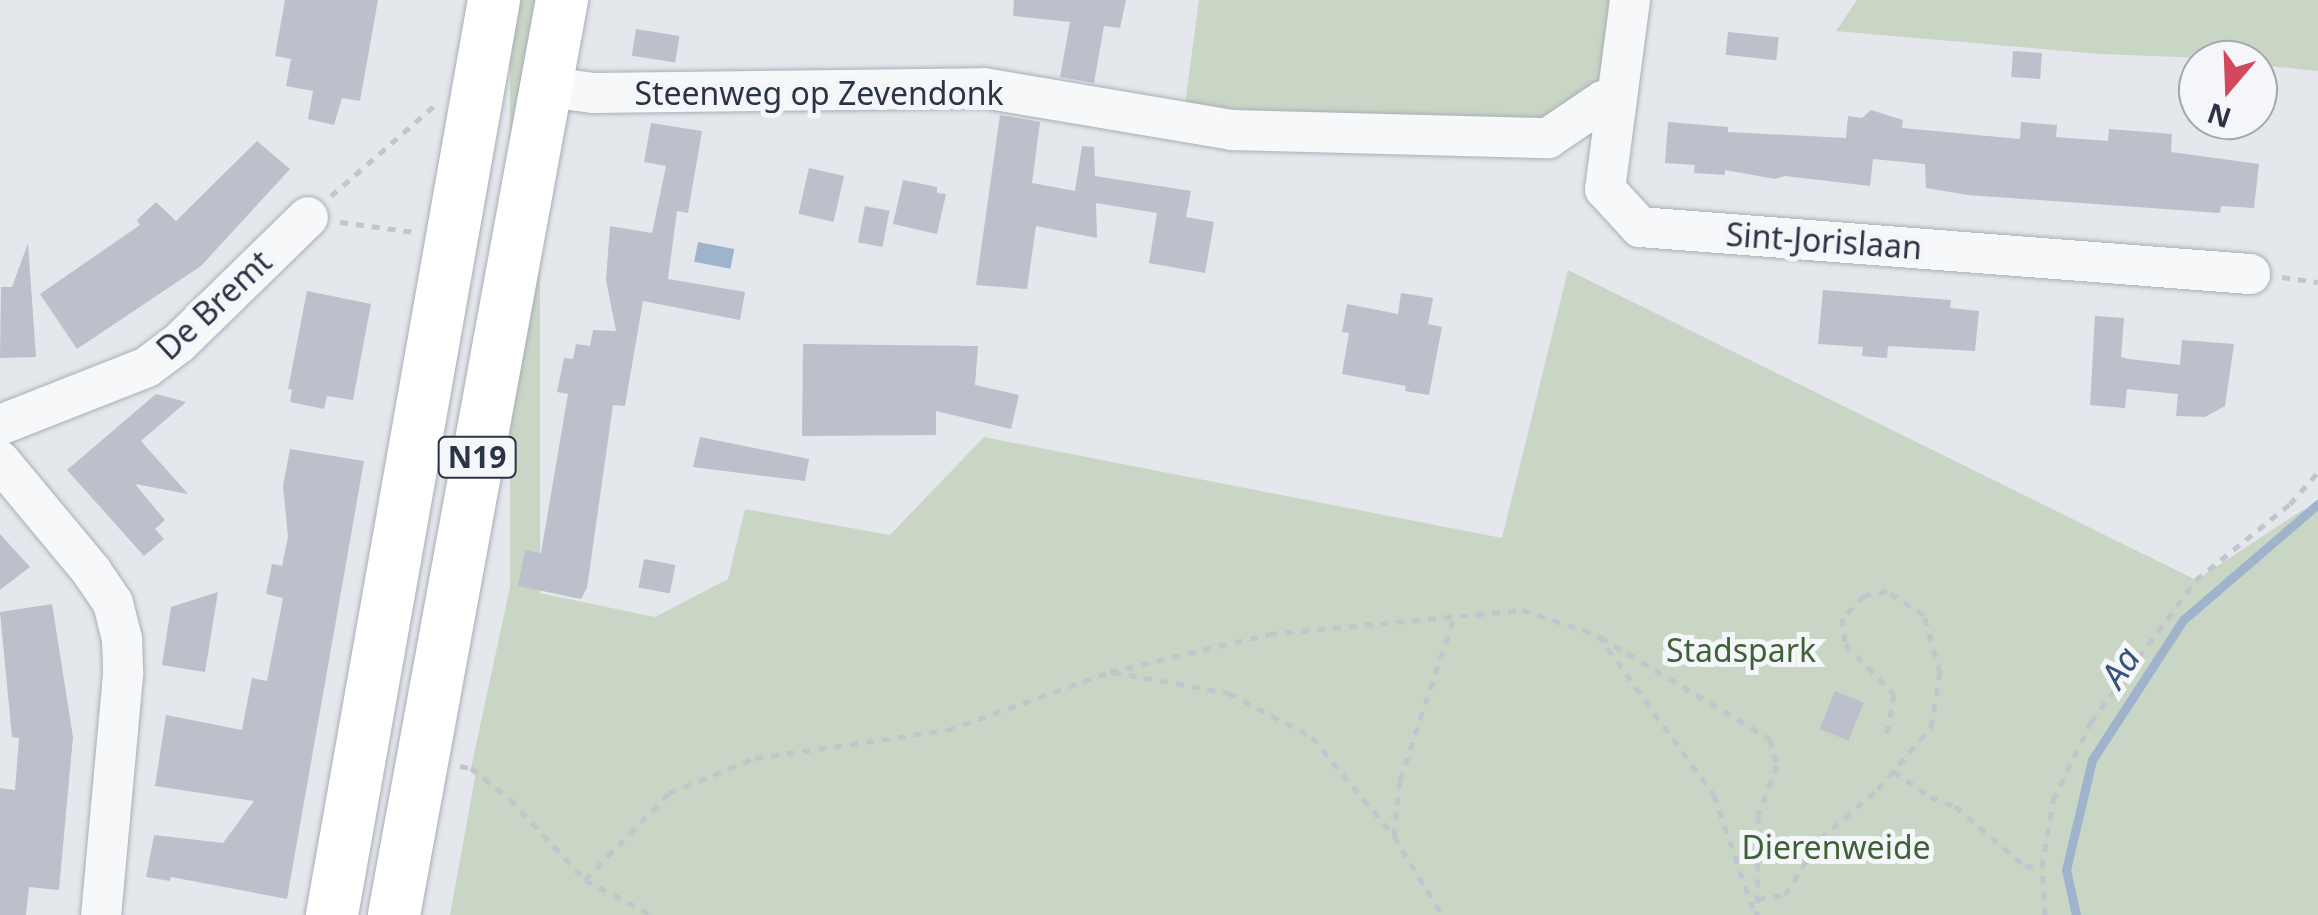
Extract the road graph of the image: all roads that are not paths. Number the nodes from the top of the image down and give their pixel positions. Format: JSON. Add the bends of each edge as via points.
{"nodes":[{"id":1,"x":494,"y":0,"type":"edge"},
{"id":2,"x":562,"y":0,"type":"edge"},
{"id":3,"x":1630,"y":0,"type":"edge"},
{"id":4,"x":547,"y":87,"type":"junction"},
{"id":5,"x":1616,"y":102,"type":"junction"},
{"id":6,"x":308,"y":217,"type":"road end"},
{"id":7,"x":2250,"y":274,"type":"dead end"},
{"id":8,"x":0,"y":425,"type":"edge"},
{"id":9,"x":0,"y":461,"type":"edge"},
{"id":10,"x":102,"y":915,"type":"edge"},
{"id":11,"x":332,"y":915,"type":"edge"},
{"id":12,"x":394,"y":915,"type":"edge"}],
"edges":[{"from":1,"to":11,"type":"main road","number":"N19"},
{"from":2,"to":4,"type":"main road","number":"N19"},
{"from":3,"to":5,"type":"street","name":"Sint-Jorislaan"},
{"from":4,"to":5,"type":"street","name":"Steenweg op Zevendonk","via":[[594,93],[984,88],[1232,130],[1548,138],[1603,101]]},
{"from":4,"to":12,"type":"main road","number":"N19"},
{"from":5,"to":7,"type":"street","name":"Sint-Jorislaan","via":[[1605,190],[1640,227]]},
{"from":6,"to":8,"type":"street","name":"De Bremt","via":[[147,367]]},
{"from":9,"to":10,"type":"street","via":[[92,572],[112,603],[122,638]]}]}
